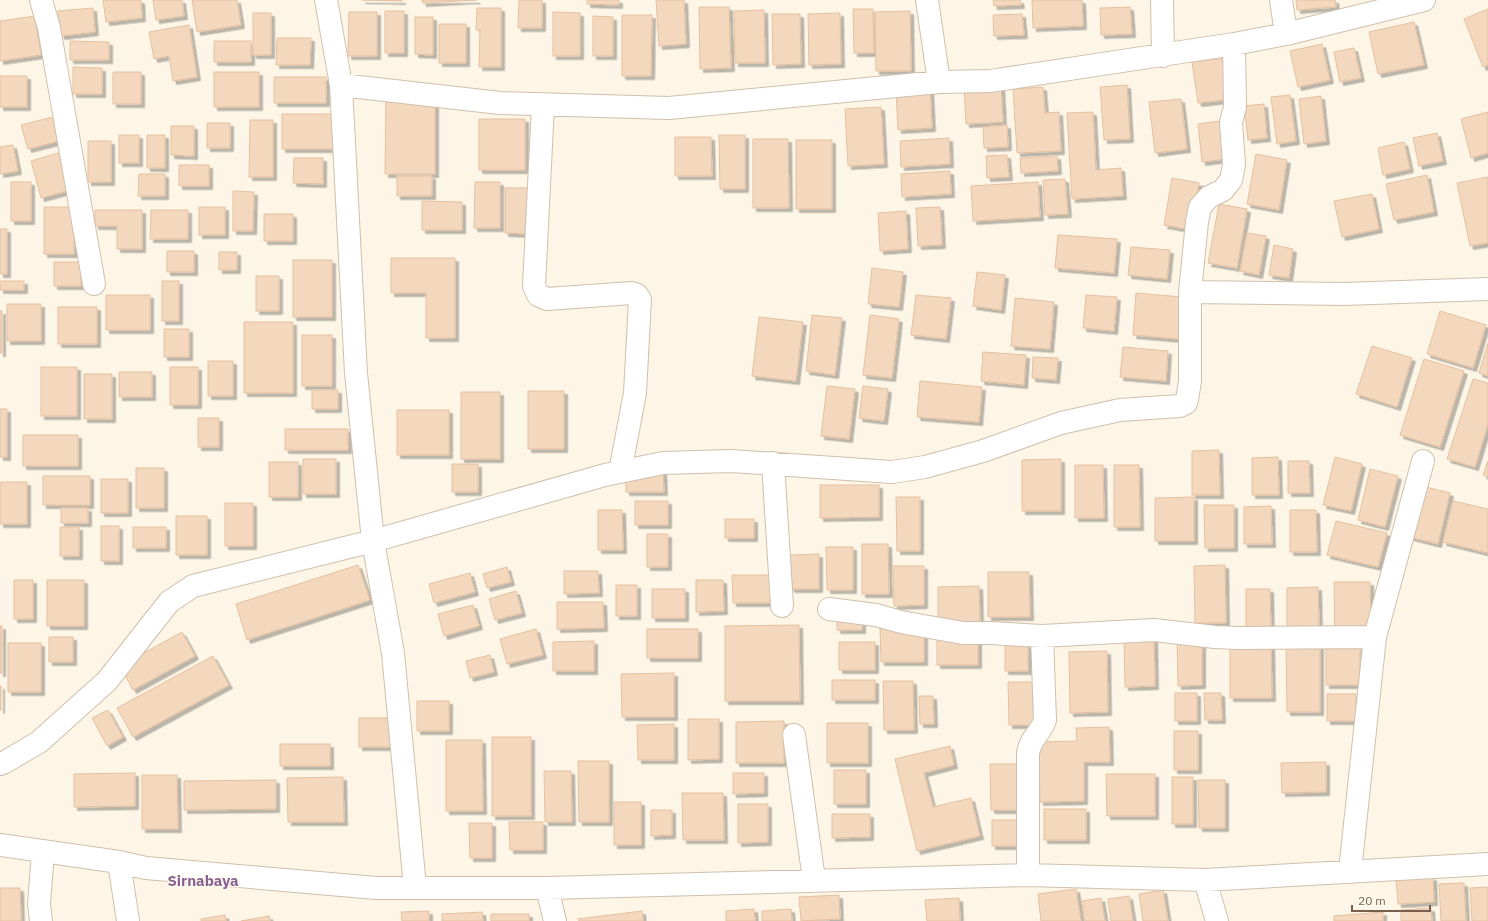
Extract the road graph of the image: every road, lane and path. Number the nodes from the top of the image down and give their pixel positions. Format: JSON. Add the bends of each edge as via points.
{"nodes":[{"id":1,"x":41,"y":0,"type":"edge"},
{"id":2,"x":326,"y":0,"type":"edge"},
{"id":3,"x":927,"y":0,"type":"edge"},
{"id":4,"x":1162,"y":0,"type":"edge"},
{"id":5,"x":1281,"y":0,"type":"edge"},
{"id":6,"x":1424,"y":0,"type":"edge"},
{"id":7,"x":1286,"y":34,"type":"junction"},
{"id":8,"x":1234,"y":44,"type":"junction"},
{"id":9,"x":1163,"y":56,"type":"junction"},
{"id":10,"x":939,"y":82,"type":"junction"},
{"id":11,"x":341,"y":85,"type":"junction"},
{"id":12,"x":543,"y":105,"type":"junction"},
{"id":13,"x":94,"y":284,"type":"dead end"},
{"id":14,"x":1488,"y":288,"type":"edge"},
{"id":15,"x":1190,"y":292,"type":"junction"},
{"id":16,"x":1423,"y":461,"type":"dead end"},
{"id":17,"x":774,"y":463,"type":"junction"},
{"id":18,"x":620,"y":472,"type":"junction"},
{"id":19,"x":373,"y":541,"type":"junction"},
{"id":20,"x":782,"y":606,"type":"dead end"},
{"id":21,"x":829,"y":609,"type":"dead end"},
{"id":22,"x":1042,"y":636,"type":"junction"},
{"id":23,"x":1375,"y":637,"type":"junction"},
{"id":24,"x":794,"y":735,"type":"dead end"},
{"id":25,"x":0,"y":764,"type":"edge"},
{"id":26,"x":0,"y":845,"type":"edge"},
{"id":27,"x":43,"y":852,"type":"junction"},
{"id":28,"x":119,"y":862,"type":"junction"},
{"id":29,"x":1488,"y":864,"type":"edge"},
{"id":30,"x":1350,"y":872,"type":"junction"},
{"id":31,"x":1028,"y":874,"type":"junction"},
{"id":32,"x":814,"y":880,"type":"junction"},
{"id":33,"x":1205,"y":880,"type":"junction"},
{"id":34,"x":415,"y":887,"type":"junction"},
{"id":35,"x":547,"y":888,"type":"junction"},
{"id":36,"x":41,"y":921,"type":"edge"},
{"id":37,"x":128,"y":921,"type":"edge"},
{"id":38,"x":555,"y":921,"type":"edge"},
{"id":39,"x":1217,"y":921,"type":"edge"}],
"edges":[{"from":1,"to":13,"type":"street","via":[[49,28]]},
{"from":2,"to":11,"type":"street"},
{"from":3,"to":10,"type":"street"},
{"from":4,"to":9,"type":"street"},
{"from":5,"to":7,"type":"street"},
{"from":6,"to":7,"type":"street"},
{"from":7,"to":8,"type":"street"},
{"from":8,"to":9,"type":"street"},
{"from":8,"to":15,"type":"street","via":[[1232,180],[1200,207]]},
{"from":9,"to":10,"type":"street","via":[[990,81]]},
{"from":10,"to":12,"type":"street","via":[[669,108]]},
{"from":11,"to":12,"type":"street","via":[[500,103]]},
{"from":11,"to":19,"type":"street","via":[[356,373]]},
{"from":12,"to":18,"type":"street","via":[[534,286],[538,295],[547,299],[632,293],[640,300],[635,393]]},
{"from":14,"to":15,"type":"street","via":[[1344,294]]},
{"from":15,"to":17,"type":"street","via":[[1190,381],[1186,403],[1180,406],[1120,410],[1061,422],[983,451],[908,470],[892,472]]},
{"from":16,"to":23,"type":"street"},
{"from":17,"to":18,"type":"street","via":[[694,461],[663,463]]},
{"from":17,"to":20,"type":"street"},
{"from":18,"to":19,"type":"street"},
{"from":19,"to":25,"type":"street","via":[[193,586],[169,602],[107,681],[39,742]]},
{"from":19,"to":34,"type":"street","via":[[393,653]]},
{"from":21,"to":22,"type":"street","via":[[876,615],[963,633]]},
{"from":22,"to":23,"type":"street","via":[[1154,630],[1238,638]]},
{"from":22,"to":31,"type":"street","via":[[1044,720],[1042,729],[1030,744],[1028,754]]},
{"from":23,"to":30,"type":"street"},
{"from":24,"to":32,"type":"street"},
{"from":26,"to":27,"type":"street"},
{"from":27,"to":28,"type":"street"},
{"from":27,"to":36,"type":"street","via":[[39,904]]},
{"from":28,"to":34,"type":"street","via":[[146,868],[360,886]]},
{"from":28,"to":37,"type":"street"},
{"from":29,"to":30,"type":"street"},
{"from":30,"to":33,"type":"street"},
{"from":31,"to":32,"type":"street"},
{"from":31,"to":33,"type":"street"},
{"from":32,"to":35,"type":"street"},
{"from":33,"to":39,"type":"street"},
{"from":34,"to":35,"type":"street"},
{"from":35,"to":38,"type":"street"}]}
